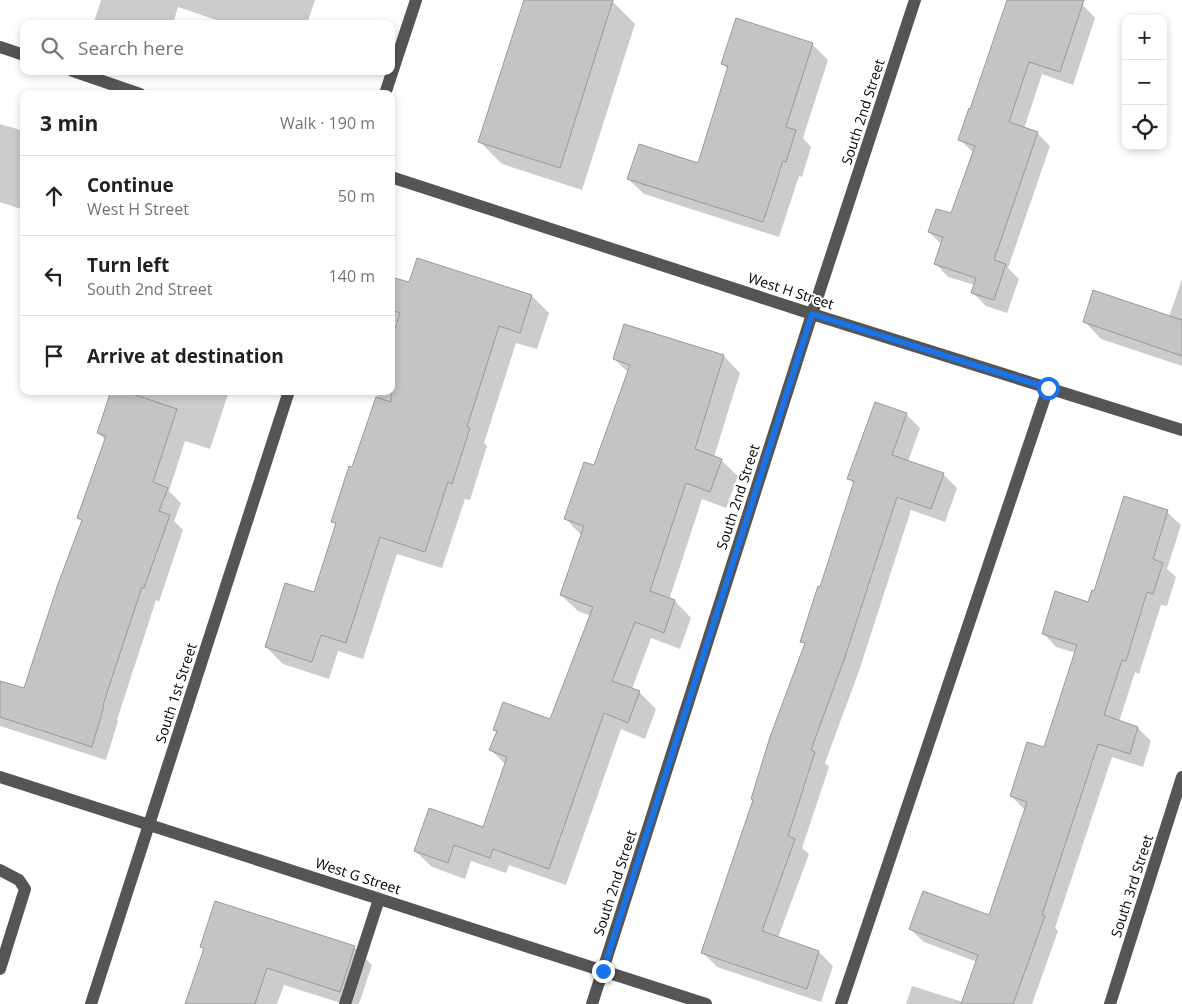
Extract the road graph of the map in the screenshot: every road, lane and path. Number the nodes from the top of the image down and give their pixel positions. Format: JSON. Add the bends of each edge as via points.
{"nodes":[{"id":1,"x":416,"y":0,"type":"edge"},
{"id":2,"x":915,"y":0,"type":"edge"},
{"id":3,"x":0,"y":47,"type":"edge"},
{"id":4,"x":20,"y":54,"type":"edge"},
{"id":5,"x":395,"y":64,"type":"edge"},
{"id":6,"x":85,"y":75,"type":"edge"},
{"id":7,"x":391,"y":75,"type":"edge"},
{"id":8,"x":128,"y":90,"type":"edge"},
{"id":9,"x":386,"y":90,"type":"edge"},
{"id":10,"x":395,"y":178,"type":"edge"},
{"id":11,"x":812,"y":314,"type":"junction"},
{"id":12,"x":1048,"y":388,"type":"junction"},
{"id":13,"x":288,"y":395,"type":"edge"},
{"id":14,"x":1182,"y":430,"type":"edge"},
{"id":15,"x":0,"y":777,"type":"edge"},
{"id":16,"x":1182,"y":777,"type":"edge"},
{"id":17,"x":150,"y":825,"type":"junction"},
{"id":18,"x":0,"y":870,"type":"edge"},
{"id":19,"x":379,"y":899,"type":"junction"},
{"id":20,"x":0,"y":969,"type":"edge"},
{"id":21,"x":603,"y":971,"type":"junction"},
{"id":22,"x":91,"y":1004,"type":"edge"},
{"id":23,"x":345,"y":1004,"type":"edge"},
{"id":24,"x":592,"y":1004,"type":"edge"},
{"id":25,"x":706,"y":1004,"type":"edge"},
{"id":26,"x":841,"y":1004,"type":"edge"},
{"id":27,"x":1110,"y":1004,"type":"edge"}],
"edges":[{"from":1,"to":5,"type":"street"},
{"from":2,"to":11,"type":"street","name":"South 2nd Street"},
{"from":3,"to":4,"type":"street"},
{"from":6,"to":8,"type":"street"},
{"from":7,"to":9,"type":"street"},
{"from":10,"to":11,"type":"street","name":"West H Street"},
{"from":11,"to":12,"type":"street","name":"West H Street"},
{"from":11,"to":21,"type":"street","name":"South 2nd Street"},
{"from":12,"to":14,"type":"street","name":"West H Street"},
{"from":12,"to":26,"type":"street"},
{"from":13,"to":17,"type":"street","name":"South 1st Street"},
{"from":15,"to":17,"type":"street","name":"West G Street"},
{"from":16,"to":27,"type":"street","name":"South 3rd Street"},
{"from":17,"to":19,"type":"street","name":"West G Street"},
{"from":17,"to":22,"type":"street","name":"South 1st Street"},
{"from":18,"to":20,"type":"street","via":[[19,880],[25,889]]},
{"from":19,"to":21,"type":"street","name":"West G Street"},
{"from":19,"to":23,"type":"street"},
{"from":21,"to":24,"type":"street","name":"South 2nd Street"},
{"from":21,"to":25,"type":"street","name":"West G Street"}]}
